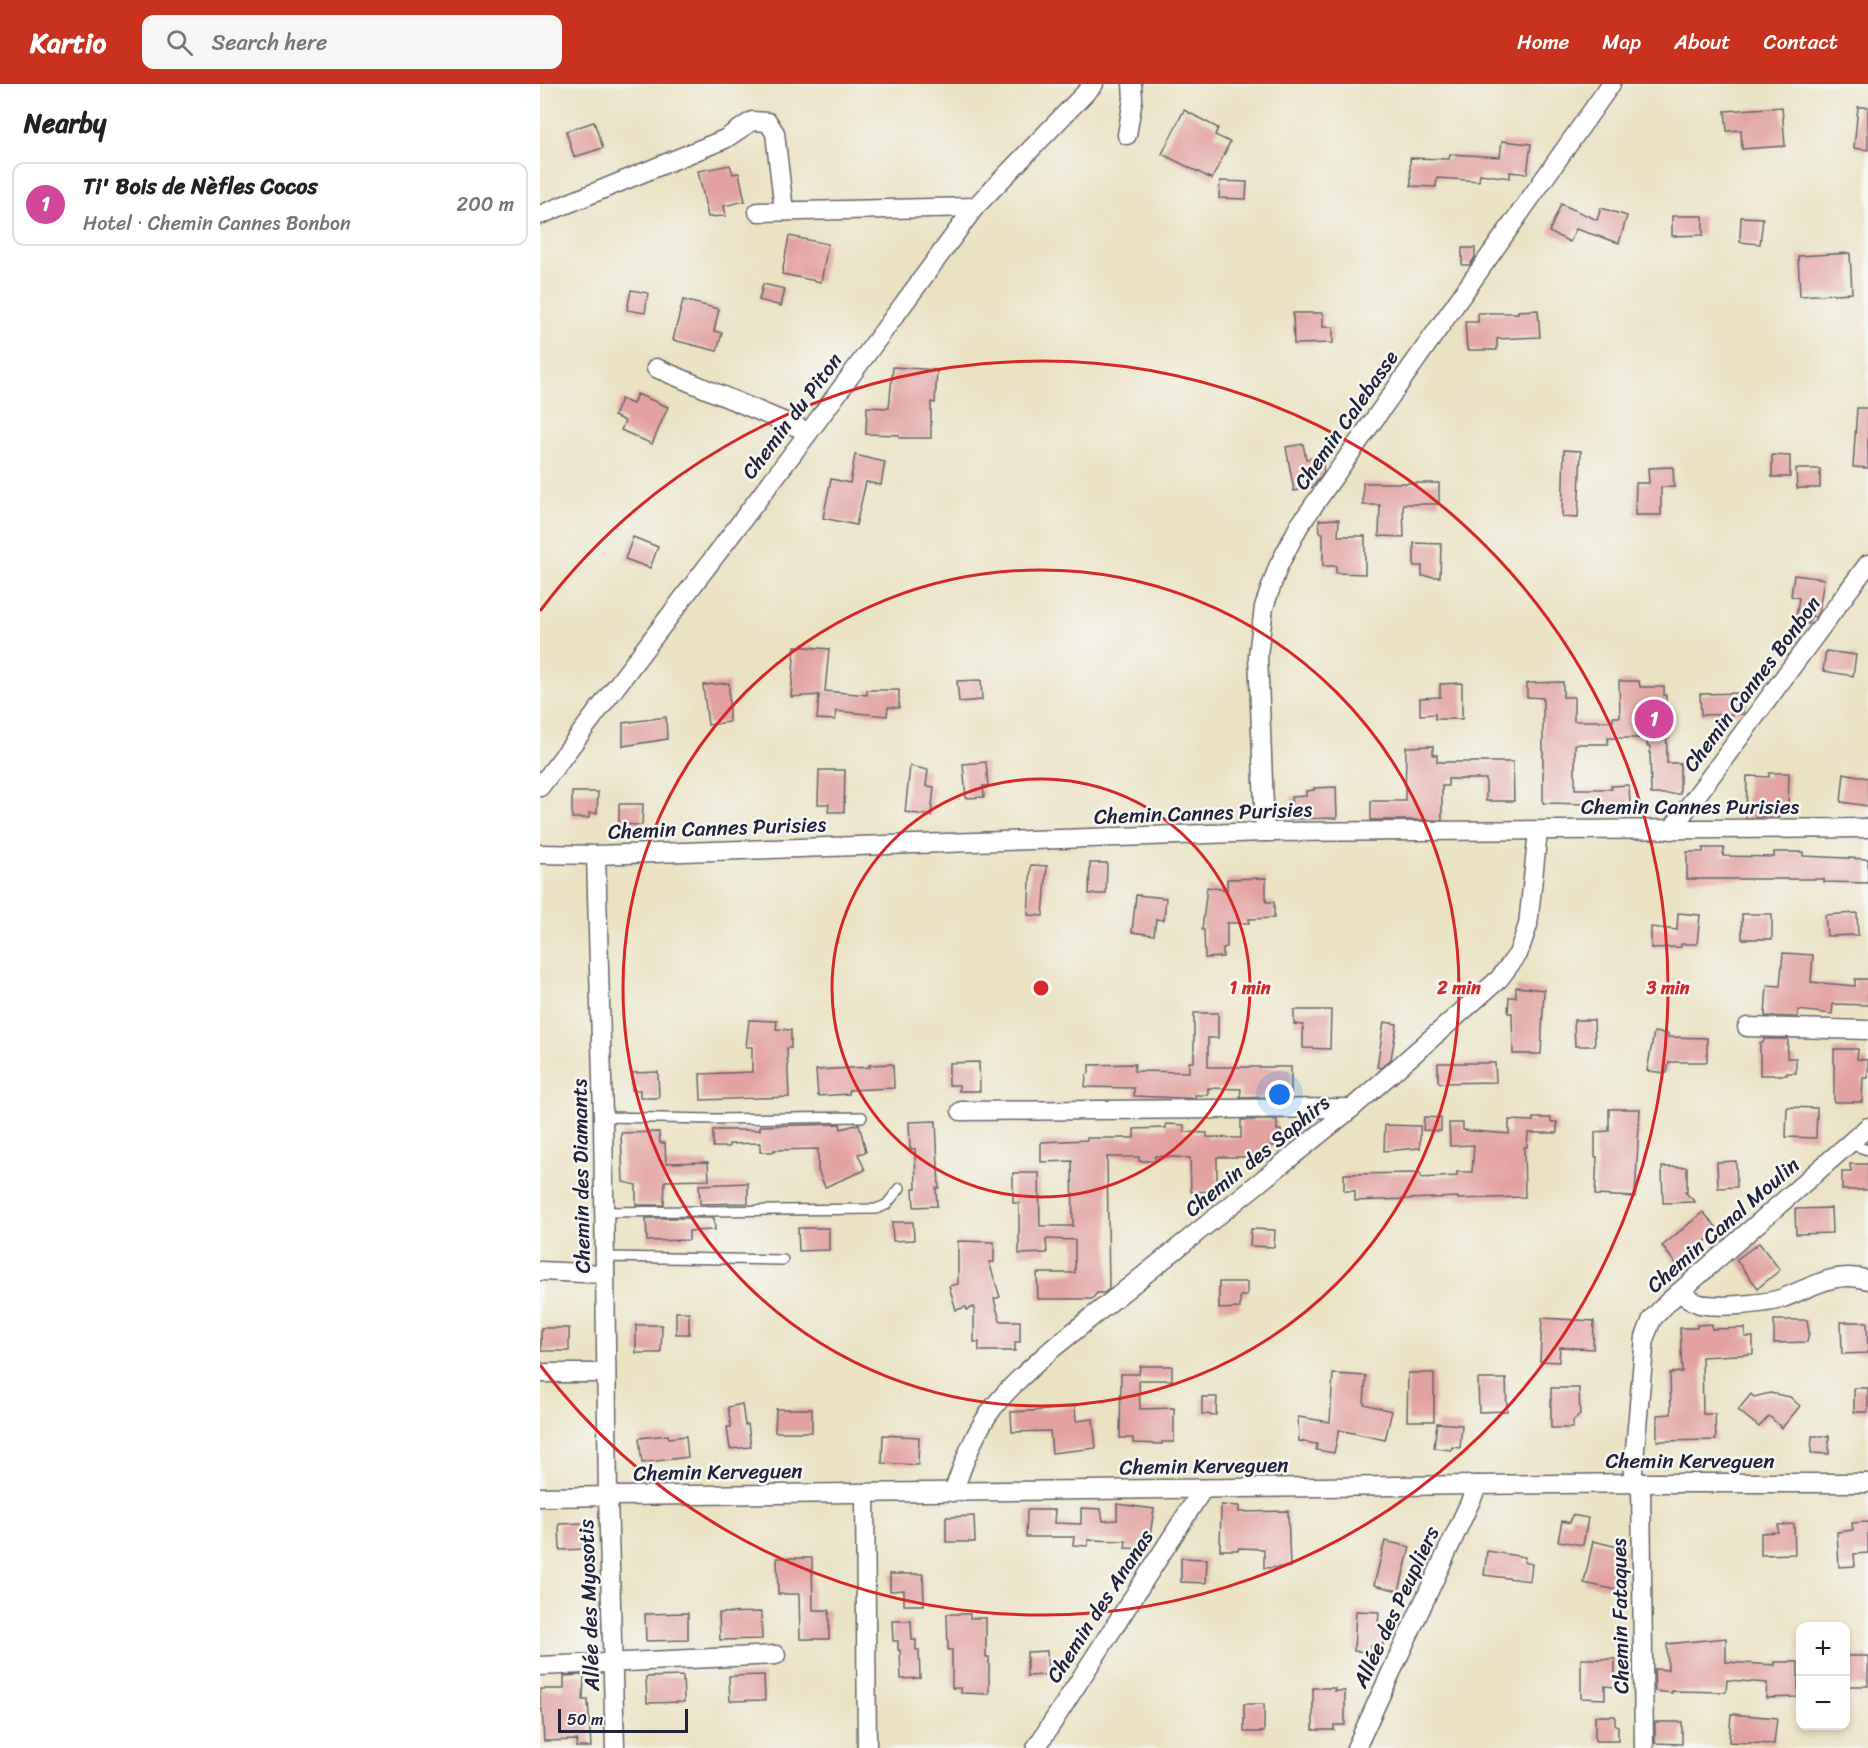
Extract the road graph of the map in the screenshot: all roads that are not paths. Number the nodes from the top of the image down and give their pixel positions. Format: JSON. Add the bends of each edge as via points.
{"nodes":[{"id":1,"x":1094,"y":84,"type":"edge"},
{"id":2,"x":1132,"y":84,"type":"edge"},
{"id":3,"x":1611,"y":84,"type":"edge"},
{"id":4,"x":1127,"y":135,"type":"dead end"},
{"id":5,"x":975,"y":207,"type":"junction"},
{"id":6,"x":784,"y":211,"type":"junction"},
{"id":7,"x":758,"y":212,"type":"dead end"},
{"id":8,"x":540,"y":215,"type":"edge"},
{"id":9,"x":656,"y":368,"type":"dead end"},
{"id":10,"x":809,"y":432,"type":"junction"},
{"id":11,"x":1868,"y":564,"type":"edge"},
{"id":12,"x":540,"y":787,"type":"edge"},
{"id":13,"x":1868,"y":828,"type":"edge"},
{"id":14,"x":1671,"y":830,"type":"junction"},
{"id":15,"x":1538,"y":831,"type":"junction"},
{"id":16,"x":1265,"y":832,"type":"junction"},
{"id":17,"x":540,"y":854,"type":"edge"},
{"id":18,"x":596,"y":855,"type":"junction"},
{"id":19,"x":1747,"y":1027,"type":"dead end"},
{"id":20,"x":1868,"y":1030,"type":"edge"},
{"id":21,"x":1352,"y":1108,"type":"junction"},
{"id":22,"x":961,"y":1111,"type":"dead end"},
{"id":23,"x":603,"y":1117,"type":"junction"},
{"id":24,"x":862,"y":1117,"type":"dead end"},
{"id":25,"x":1868,"y":1126,"type":"edge"},
{"id":26,"x":1849,"y":1144,"type":"junction"},
{"id":27,"x":1868,"y":1150,"type":"edge"},
{"id":28,"x":900,"y":1188,"type":"dead end"},
{"id":29,"x":604,"y":1212,"type":"junction"},
{"id":30,"x":783,"y":1260,"type":"dead end"},
{"id":31,"x":605,"y":1266,"type":"junction"},
{"id":32,"x":540,"y":1271,"type":"edge"},
{"id":33,"x":1868,"y":1280,"type":"edge"},
{"id":34,"x":1679,"y":1292,"type":"junction"},
{"id":35,"x":540,"y":1373,"type":"edge"},
{"id":36,"x":606,"y":1373,"type":"junction"},
{"id":37,"x":1637,"y":1483,"type":"junction"},
{"id":38,"x":1868,"y":1483,"type":"edge"},
{"id":39,"x":1478,"y":1485,"type":"junction"},
{"id":40,"x":1203,"y":1489,"type":"junction"},
{"id":41,"x":865,"y":1492,"type":"junction"},
{"id":42,"x":953,"y":1492,"type":"junction"},
{"id":43,"x":608,"y":1496,"type":"junction"},
{"id":44,"x":540,"y":1497,"type":"edge"},
{"id":45,"x":776,"y":1655,"type":"dead end"},
{"id":46,"x":614,"y":1662,"type":"junction"},
{"id":47,"x":540,"y":1666,"type":"edge"},
{"id":48,"x":615,"y":1748,"type":"edge"},
{"id":49,"x":867,"y":1748,"type":"edge"},
{"id":50,"x":1036,"y":1748,"type":"edge"},
{"id":51,"x":1356,"y":1748,"type":"edge"},
{"id":52,"x":1644,"y":1748,"type":"edge"}],
"edges":[{"from":1,"to":5,"type":"street","name":"Chemin du Piton"},
{"from":2,"to":4,"type":"street"},
{"from":3,"to":16,"type":"street","name":"Chemin Calebasse","via":[[1299,526],[1278,567],[1264,607],[1258,655]]},
{"from":5,"to":6,"type":"street"},
{"from":5,"to":10,"type":"street","name":"Chemin du Piton"},
{"from":6,"to":7,"type":"street"},
{"from":6,"to":8,"type":"street","via":[[775,133],[768,122],[752,121],[725,139]]},
{"from":9,"to":10,"type":"street"},
{"from":10,"to":12,"type":"street","name":"Chemin du Piton"},
{"from":11,"to":14,"type":"street","name":"Chemin Cannes Bonbon"},
{"from":13,"to":14,"type":"street","name":"Chemin Cannes Purisies"},
{"from":14,"to":15,"type":"street","name":"Chemin Cannes Purisies"},
{"from":15,"to":16,"type":"street","name":"Chemin Cannes Purisies"},
{"from":15,"to":21,"type":"street","name":"Chemin des Saphirs","via":[[1528,925],[1518,954],[1499,979]]},
{"from":16,"to":18,"type":"street","name":"Chemin Cannes Purisies"},
{"from":17,"to":18,"type":"street","name":"Chemin Cannes Purisies"},
{"from":18,"to":23,"type":"street","name":"Chemin des Diamants"},
{"from":19,"to":20,"type":"street"},
{"from":21,"to":22,"type":"street"},
{"from":21,"to":42,"type":"street","name":"Chemin des Saphirs","via":[[1020,1378],[979,1430]]},
{"from":23,"to":24,"type":"lane"},
{"from":23,"to":29,"type":"street","name":"Chemin des Diamants"},
{"from":25,"to":26,"type":"street","name":"Chemin Canal Moulin"},
{"from":26,"to":27,"type":"lane"},
{"from":26,"to":34,"type":"street","name":"Chemin Canal Moulin"},
{"from":28,"to":29,"type":"lane","via":[[886,1205],[876,1209]]},
{"from":29,"to":31,"type":"street","name":"Chemin des Diamants"},
{"from":30,"to":31,"type":"lane"},
{"from":31,"to":32,"type":"street"},
{"from":31,"to":36,"type":"street","name":"Chemin des Diamants"},
{"from":33,"to":34,"type":"street","via":[[1844,1276],[1828,1279],[1766,1303],[1699,1304]]},
{"from":34,"to":37,"type":"street","name":"Chemin Canal Moulin","via":[[1659,1310],[1645,1337]]},
{"from":35,"to":36,"type":"street"},
{"from":36,"to":43,"type":"street","name":"Chemin des Diamants"},
{"from":37,"to":38,"type":"street","name":"Chemin Kerveguen"},
{"from":37,"to":39,"type":"street","name":"Chemin Kerveguen"},
{"from":37,"to":52,"type":"street","name":"Chemin Fataques"},
{"from":39,"to":40,"type":"street","name":"Chemin Kerveguen"},
{"from":39,"to":51,"type":"street","name":"Allée des Peupliers"},
{"from":40,"to":42,"type":"street","name":"Chemin Kerveguen"},
{"from":40,"to":50,"type":"street","name":"Chemin des Ananas"},
{"from":41,"to":42,"type":"street","name":"Chemin Kerveguen"},
{"from":41,"to":43,"type":"street","name":"Chemin Kerveguen"},
{"from":41,"to":49,"type":"street"},
{"from":43,"to":44,"type":"street","name":"Chemin Kerveguen"},
{"from":43,"to":46,"type":"street","name":"Allée des Myosotis"},
{"from":45,"to":46,"type":"street"},
{"from":46,"to":47,"type":"street"},
{"from":46,"to":48,"type":"street","name":"Allée des Myosotis"}]}
